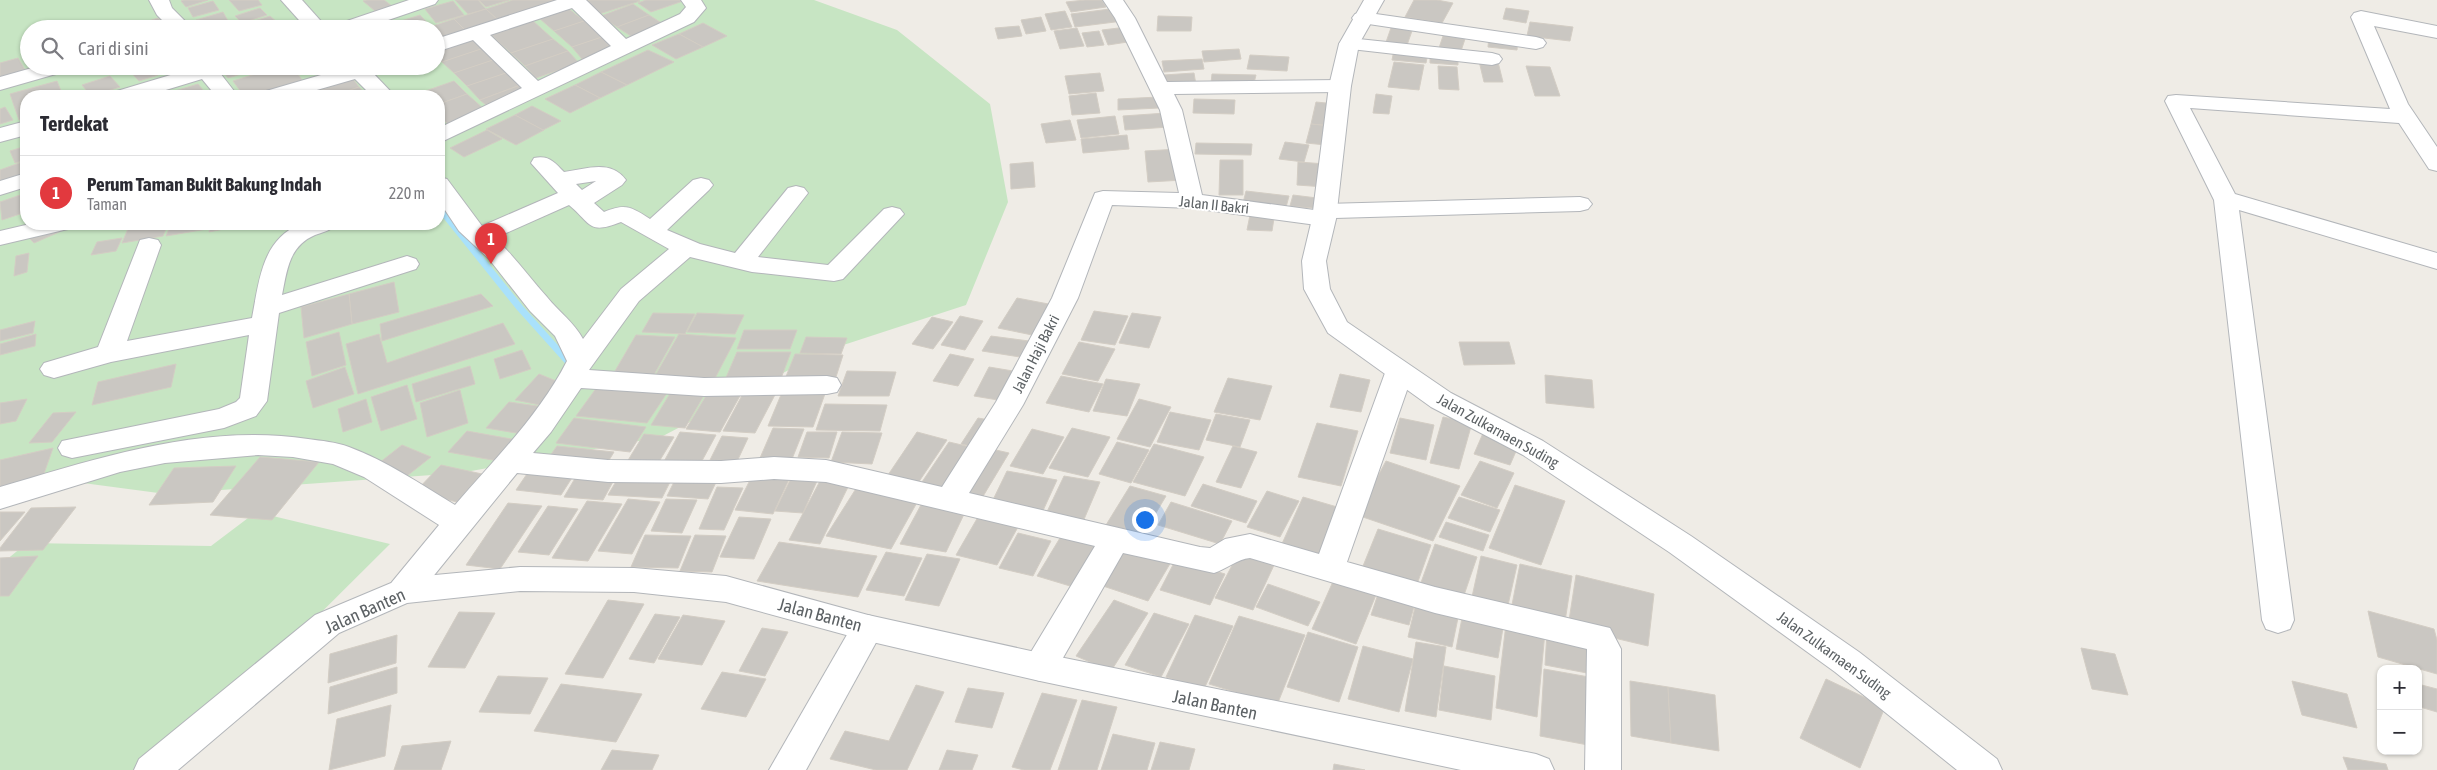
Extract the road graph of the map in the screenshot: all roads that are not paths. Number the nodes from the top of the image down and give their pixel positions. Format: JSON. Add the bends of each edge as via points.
{"nodes":[{"id":1,"x":158,"y":0,"type":"edge"},
{"id":2,"x":292,"y":0,"type":"edge"},
{"id":3,"x":428,"y":0,"type":"edge"},
{"id":4,"x":576,"y":0,"type":"edge"},
{"id":5,"x":691,"y":0,"type":"edge"},
{"id":6,"x":1113,"y":0,"type":"edge"},
{"id":7,"x":1368,"y":9,"type":"edge"},
{"id":8,"x":174,"y":20,"type":"edge"},
{"id":9,"x":310,"y":20,"type":"edge"},
{"id":10,"x":369,"y":20,"type":"edge"},
{"id":11,"x":2437,"y":32,"type":"edge"},
{"id":12,"x":477,"y":33,"type":"junction"},
{"id":13,"x":445,"y":43,"type":"edge"},
{"id":14,"x":1536,"y":43,"type":"dead end"},
{"id":15,"x":1349,"y":44,"type":"junction"},
{"id":16,"x":623,"y":47,"type":"junction"},
{"id":17,"x":1492,"y":59,"type":"dead end"},
{"id":18,"x":32,"y":75,"type":"edge"},
{"id":19,"x":189,"y":75,"type":"edge"},
{"id":20,"x":214,"y":75,"type":"edge"},
{"id":21,"x":341,"y":75,"type":"edge"},
{"id":22,"x":368,"y":75,"type":"edge"},
{"id":23,"x":0,"y":84,"type":"edge"},
{"id":24,"x":1340,"y":86,"type":"junction"},
{"id":25,"x":1160,"y":88,"type":"junction"},
{"id":26,"x":143,"y":90,"type":"edge"},
{"id":27,"x":223,"y":90,"type":"edge"},
{"id":28,"x":293,"y":90,"type":"edge"},
{"id":29,"x":380,"y":90,"type":"edge"},
{"id":30,"x":536,"y":90,"type":"junction"},
{"id":31,"x":2406,"y":117,"type":"junction"},
{"id":32,"x":20,"y":130,"type":"edge"},
{"id":33,"x":445,"y":133,"type":"edge"},
{"id":34,"x":0,"y":135,"type":"edge"},
{"id":35,"x":2437,"y":164,"type":"edge"},
{"id":36,"x":20,"y":182,"type":"edge"},
{"id":37,"x":701,"y":185,"type":"dead end"},
{"id":38,"x":0,"y":188,"type":"edge"},
{"id":39,"x":796,"y":193,"type":"dead end"},
{"id":40,"x":445,"y":196,"type":"edge"},
{"id":41,"x":1103,"y":198,"type":"joint"},
{"id":42,"x":2226,"y":200,"type":"junction"},
{"id":43,"x":1192,"y":201,"type":"junction"},
{"id":44,"x":1580,"y":204,"type":"dead end"},
{"id":45,"x":892,"y":214,"type":"dead end"},
{"id":46,"x":1325,"y":215,"type":"junction"},
{"id":47,"x":20,"y":229,"type":"edge"},
{"id":48,"x":302,"y":230,"type":"edge"},
{"id":49,"x":653,"y":230,"type":"junction"},
{"id":50,"x":3,"y":231,"type":"edge"},
{"id":51,"x":478,"y":236,"type":"junction"},
{"id":52,"x":149,"y":245,"type":"dead end"},
{"id":53,"x":687,"y":247,"type":"junction"},
{"id":54,"x":742,"y":261,"type":"junction"},
{"id":55,"x":2437,"y":261,"type":"edge"},
{"id":56,"x":407,"y":264,"type":"dead end"},
{"id":57,"x":267,"y":316,"type":"junction"},
{"id":58,"x":108,"y":353,"type":"junction"},
{"id":59,"x":54,"y":369,"type":"dead end"},
{"id":60,"x":575,"y":370,"type":"junction"},
{"id":61,"x":1399,"y":373,"type":"junction"},
{"id":62,"x":827,"y":385,"type":"dead end"},
{"id":63,"x":72,"y":448,"type":"dead end"},
{"id":64,"x":511,"y":462,"type":"junction"},
{"id":65,"x":0,"y":498,"type":"edge"},
{"id":66,"x":948,"y":501,"type":"junction"},
{"id":67,"x":458,"y":522,"type":"junction"},
{"id":68,"x":1115,"y":538,"type":"junction"},
{"id":69,"x":1330,"y":569,"type":"junction"},
{"id":70,"x":403,"y":592,"type":"junction"},
{"id":71,"x":2278,"y":620,"type":"dead end"},
{"id":72,"x":868,"y":628,"type":"junction"},
{"id":73,"x":1040,"y":667,"type":"junction"},
{"id":74,"x":152,"y":770,"type":"edge"},
{"id":75,"x":787,"y":770,"type":"edge"},
{"id":76,"x":1536,"y":770,"type":"edge"},
{"id":77,"x":1603,"y":770,"type":"edge"},
{"id":78,"x":1984,"y":770,"type":"edge"}],
"edges":[{"from":1,"to":8,"type":"street"},
{"from":2,"to":9,"type":"street"},
{"from":3,"to":10,"type":"street"},
{"from":4,"to":12,"type":"street"},
{"from":4,"to":16,"type":"street"},
{"from":5,"to":16,"type":"street","via":[[696,8],[687,18]]},
{"from":6,"to":25,"type":"street"},
{"from":7,"to":14,"type":"street"},
{"from":7,"to":15,"type":"street","name":"Jalan Zulkarnaen Suding"},
{"from":11,"to":31,"type":"street","via":[[2361,17],[2397,104]]},
{"from":12,"to":13,"type":"street"},
{"from":12,"to":30,"type":"street"},
{"from":15,"to":17,"type":"street"},
{"from":15,"to":24,"type":"street","name":"Jalan Zulkarnaen Suding"},
{"from":16,"to":30,"type":"street"},
{"from":18,"to":23,"type":"street"},
{"from":19,"to":26,"type":"street"},
{"from":20,"to":27,"type":"street"},
{"from":21,"to":28,"type":"street"},
{"from":22,"to":29,"type":"street"},
{"from":24,"to":25,"type":"street"},
{"from":24,"to":46,"type":"street","name":"Jalan Zulkarnaen Suding"},
{"from":25,"to":43,"type":"street","via":[[1171,110]]},
{"from":30,"to":33,"type":"street"},
{"from":31,"to":35,"type":"street"},
{"from":31,"to":42,"type":"street","via":[[2176,101]]},
{"from":32,"to":34,"type":"street"},
{"from":36,"to":38,"type":"street"},
{"from":37,"to":49,"type":"street"},
{"from":39,"to":54,"type":"street"},
{"from":40,"to":51,"type":"street"},
{"from":41,"to":43,"type":"street","name":"Jalan II Bakri"},
{"from":41,"to":66,"type":"street","name":"Jalan Haji Bakri","via":[[1065,298],[1010,405]]},
{"from":42,"to":55,"type":"street"},
{"from":42,"to":71,"type":"street"},
{"from":43,"to":46,"type":"street","name":"Jalan II Bakri"},
{"from":44,"to":46,"type":"street","name":"Jalan II Bakri"},
{"from":45,"to":54,"type":"street","via":[[834,273]]},
{"from":46,"to":61,"type":"street","name":"Jalan Zulkarnaen Suding","via":[[1314,261],[1317,289],[1337,327]]},
{"from":47,"to":50,"type":"street"},
{"from":48,"to":57,"type":"street","via":[[283,247]]},
{"from":49,"to":51,"type":"street","via":[[623,212],[600,222],[562,185]]},
{"from":49,"to":53,"type":"street"},
{"from":51,"to":60,"type":"street","via":[[498,254],[539,305],[566,332]]},
{"from":52,"to":58,"type":"street"},
{"from":53,"to":54,"type":"street"},
{"from":53,"to":60,"type":"street","via":[[630,295]]},
{"from":56,"to":57,"type":"street"},
{"from":57,"to":58,"type":"street"},
{"from":57,"to":63,"type":"street","via":[[253,401],[246,409],[224,418]]},
{"from":58,"to":59,"type":"street"},
{"from":60,"to":62,"type":"street","via":[[704,388]]},
{"from":60,"to":64,"type":"street","via":[[568,388]]},
{"from":61,"to":69,"type":"street"},
{"from":61,"to":78,"type":"street","name":"Jalan Zulkarnaen Suding","via":[[1441,400],[1533,448],[1680,544],[1846,662]]},
{"from":64,"to":66,"type":"street","via":[[608,471],[721,472],[774,468],[826,471]]},
{"from":64,"to":67,"type":"street"},
{"from":65,"to":67,"type":"street","via":[[120,462],[165,453],[258,445],[338,454],[374,469]]},
{"from":66,"to":68,"type":"street"},
{"from":67,"to":70,"type":"street"},
{"from":68,"to":69,"type":"street","via":[[1214,561],[1236,547],[1250,546]]},
{"from":68,"to":73,"type":"street"},
{"from":69,"to":77,"type":"street","via":[[1434,600],[1598,638],[1604,649]]},
{"from":70,"to":72,"type":"street","name":"Jalan Banten","via":[[520,579],[634,580],[726,589]]},
{"from":70,"to":74,"type":"street","name":"Jalan Banten","via":[[327,624]]},
{"from":72,"to":73,"type":"street","name":"Jalan Banten"},
{"from":72,"to":75,"type":"street"},
{"from":73,"to":76,"type":"street","name":"Jalan Banten"}]}
